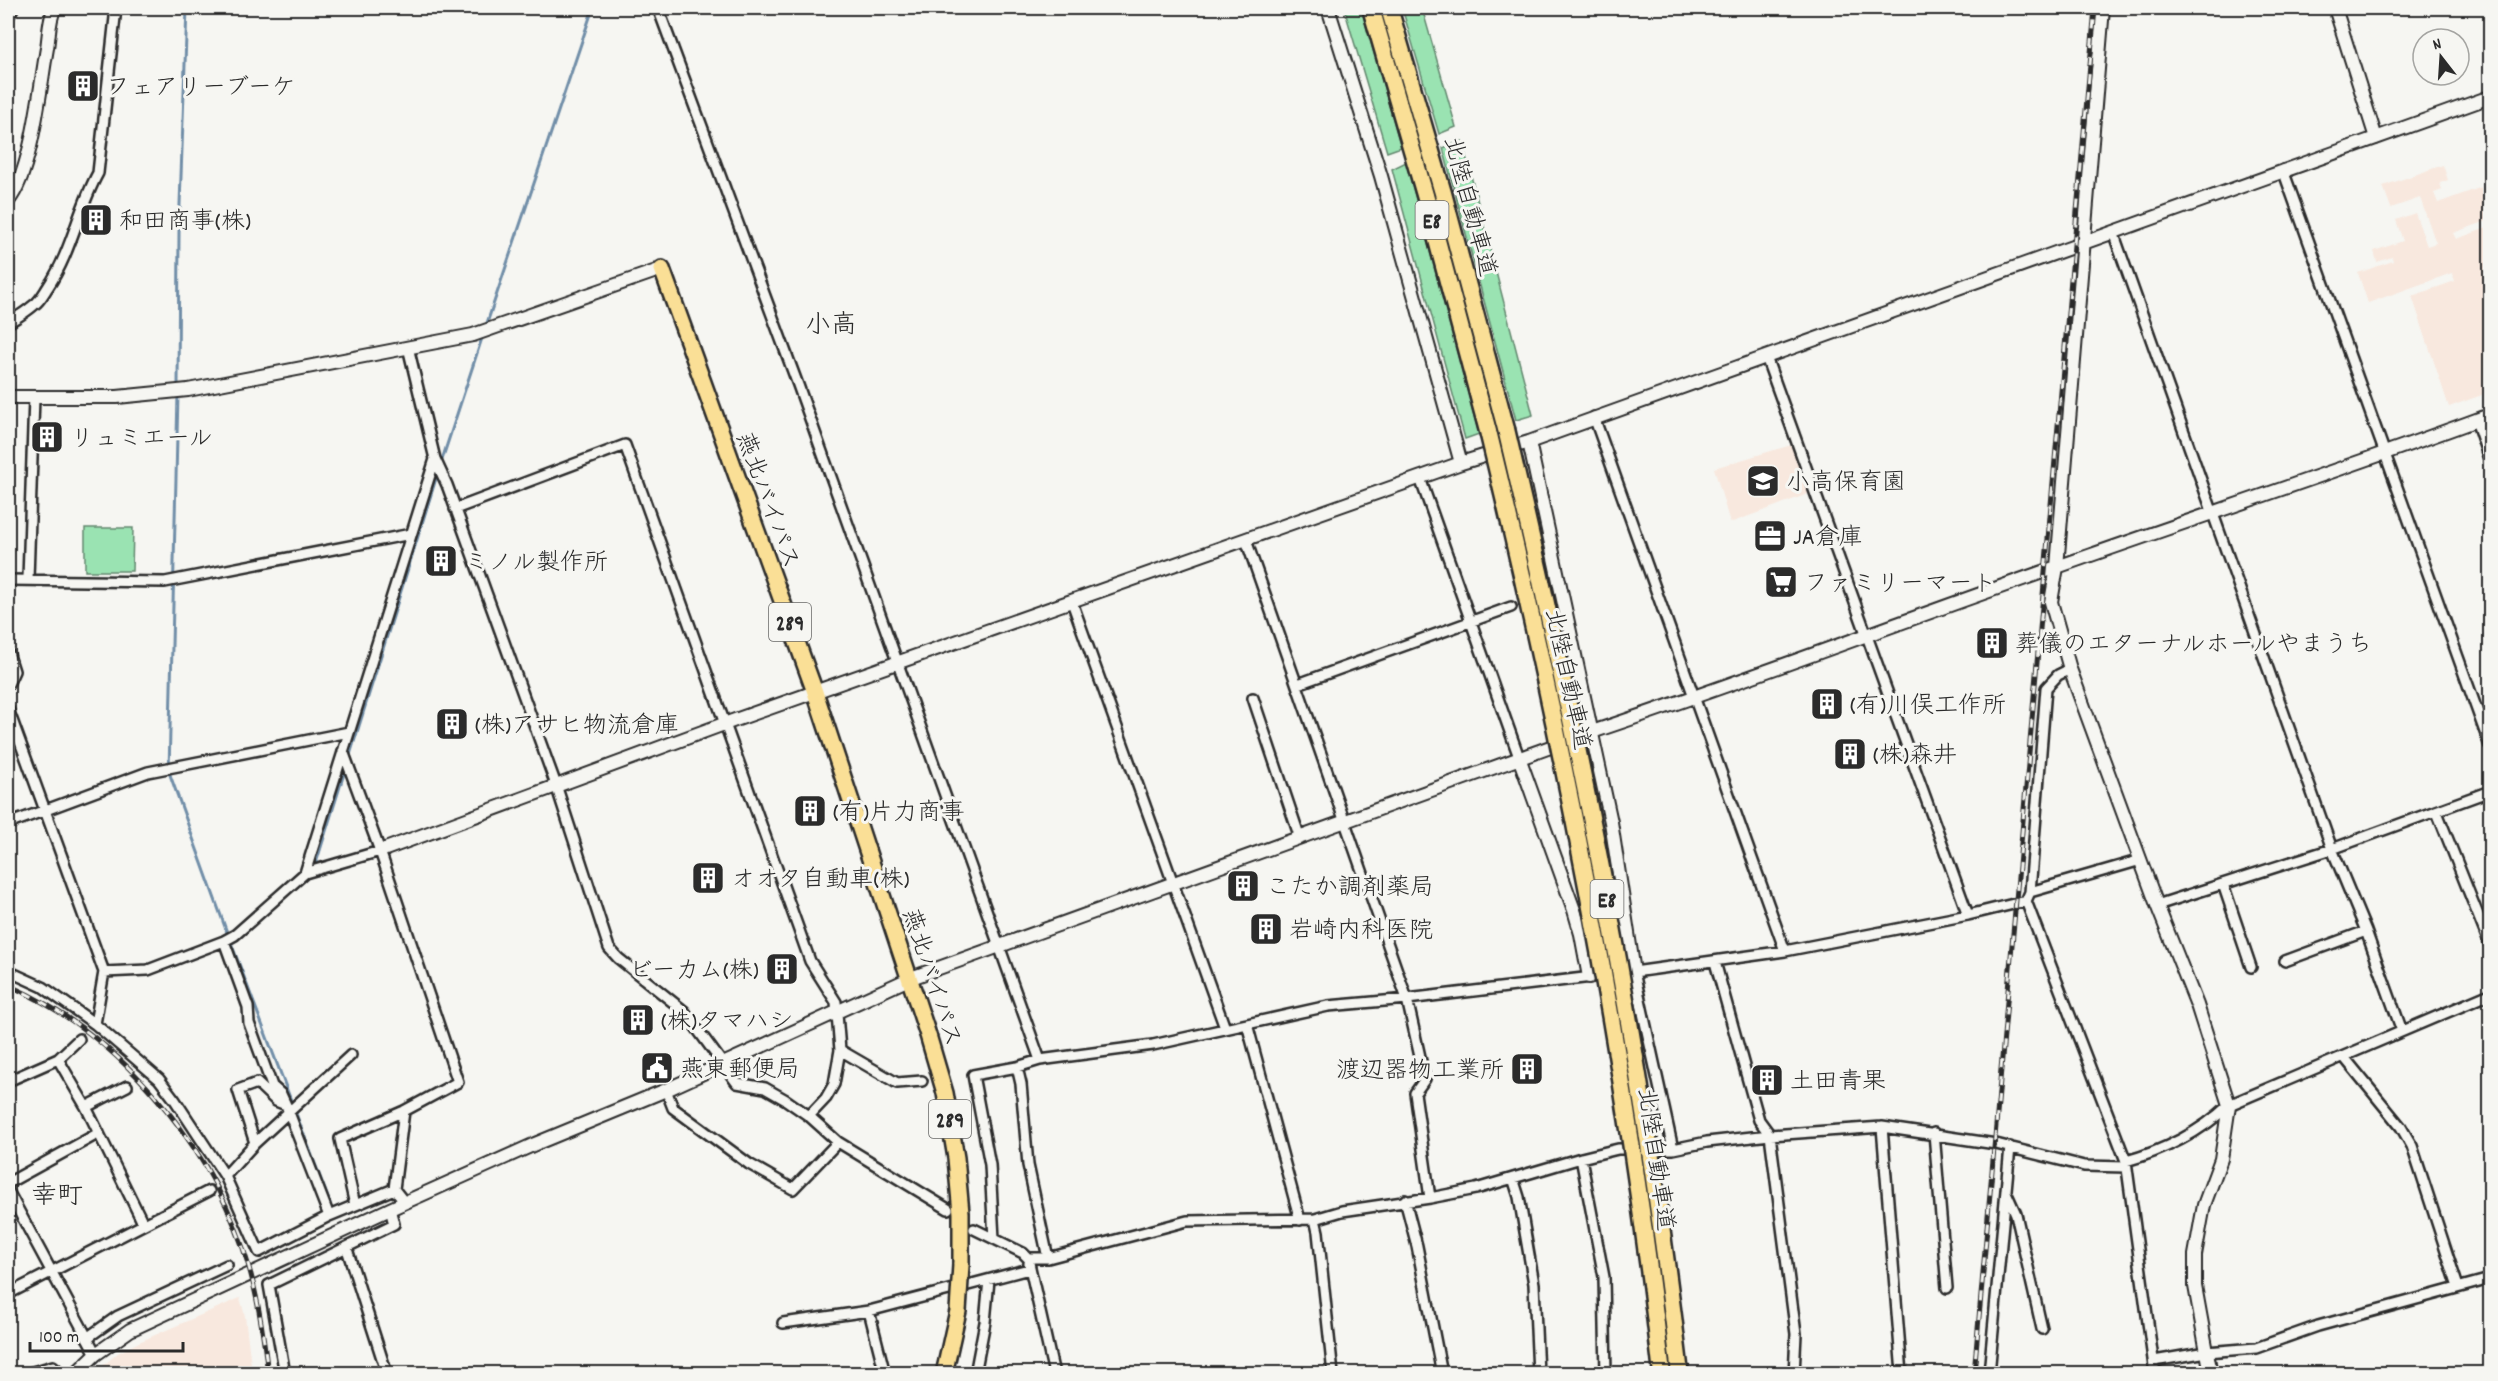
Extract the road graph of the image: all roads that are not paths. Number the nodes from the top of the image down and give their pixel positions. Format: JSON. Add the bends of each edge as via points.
{"nodes":[{"id":1,"x":12,"y":8,"type":"edge"},
{"id":2,"x":55,"y":8,"type":"edge"},
{"id":3,"x":116,"y":8,"type":"edge"},
{"id":4,"x":658,"y":8,"type":"edge"},
{"id":5,"x":1328,"y":8,"type":"edge"},
{"id":6,"x":1371,"y":8,"type":"edge"},
{"id":7,"x":1389,"y":8,"type":"edge"},
{"id":8,"x":2103,"y":8,"type":"edge"},
{"id":9,"x":2335,"y":8,"type":"edge"},
{"id":10,"x":8,"y":15,"type":"edge"},
{"id":11,"x":2490,"y":97,"type":"edge"},
{"id":12,"x":2376,"y":138,"type":"junction"},
{"id":13,"x":2283,"y":170,"type":"junction"},
{"id":14,"x":8,"y":201,"type":"edge"},
{"id":15,"x":2113,"y":232,"type":"junction"},
{"id":16,"x":2084,"y":243,"type":"junction"},
{"id":17,"x":662,"y":269,"type":"joint"},
{"id":18,"x":8,"y":324,"type":"edge"},
{"id":19,"x":408,"y":347,"type":"junction"},
{"id":20,"x":1766,"y":357,"type":"junction"},
{"id":21,"x":8,"y":397,"type":"edge"},
{"id":22,"x":34,"y":397,"type":"junction"},
{"id":23,"x":2490,"y":415,"type":"edge"},
{"id":24,"x":1594,"y":417,"type":"junction"},
{"id":25,"x":2476,"y":420,"type":"junction"},
{"id":26,"x":1529,"y":442,"type":"junction"},
{"id":27,"x":2385,"y":452,"type":"junction"},
{"id":28,"x":435,"y":459,"type":"junction"},
{"id":29,"x":2490,"y":462,"type":"edge"},
{"id":30,"x":1461,"y":463,"type":"junction"},
{"id":31,"x":1420,"y":478,"type":"junction"},
{"id":32,"x":455,"y":509,"type":"junction"},
{"id":33,"x":2212,"y":514,"type":"junction"},
{"id":34,"x":411,"y":534,"type":"junction"},
{"id":35,"x":1246,"y":540,"type":"junction"},
{"id":36,"x":2057,"y":567,"type":"junction"},
{"id":37,"x":28,"y":579,"type":"junction"},
{"id":38,"x":8,"y":580,"type":"edge"},
{"id":39,"x":1072,"y":602,"type":"junction"},
{"id":40,"x":1511,"y":607,"type":"dead end"},
{"id":41,"x":1472,"y":621,"type":"junction"},
{"id":42,"x":1867,"y":636,"type":"junction"},
{"id":43,"x":8,"y":652,"type":"edge"},
{"id":44,"x":898,"y":663,"type":"junction"},
{"id":45,"x":2070,"y":669,"type":"junction"},
{"id":46,"x":8,"y":684,"type":"edge"},
{"id":47,"x":1298,"y":684,"type":"junction"},
{"id":48,"x":815,"y":692,"type":"junction"},
{"id":49,"x":1694,"y":698,"type":"junction"},
{"id":50,"x":1253,"y":699,"type":"dead end"},
{"id":51,"x":8,"y":709,"type":"edge"},
{"id":52,"x":724,"y":724,"type":"junction"},
{"id":53,"x":349,"y":732,"type":"junction"},
{"id":54,"x":1592,"y":732,"type":"junction"},
{"id":55,"x":2490,"y":746,"type":"edge"},
{"id":56,"x":343,"y":751,"type":"junction"},
{"id":57,"x":1520,"y":760,"type":"junction"},
{"id":58,"x":556,"y":785,"type":"junction"},
{"id":59,"x":2490,"y":791,"type":"edge"},
{"id":60,"x":44,"y":811,"type":"junction"},
{"id":61,"x":2437,"y":812,"type":"junction"},
{"id":62,"x":1346,"y":822,"type":"junction"},
{"id":63,"x":8,"y":824,"type":"edge"},
{"id":64,"x":1300,"y":838,"type":"junction"},
{"id":65,"x":2332,"y":849,"type":"junction"},
{"id":66,"x":380,"y":851,"type":"junction"},
{"id":67,"x":2141,"y":860,"type":"junction"},
{"id":68,"x":305,"y":873,"type":"junction"},
{"id":69,"x":1173,"y":883,"type":"junction"},
{"id":70,"x":2223,"y":884,"type":"junction"},
{"id":71,"x":2028,"y":897,"type":"junction"},
{"id":72,"x":2157,"y":905,"type":"junction"},
{"id":73,"x":1968,"y":915,"type":"junction"},
{"id":74,"x":2366,"y":932,"type":"junction"},
{"id":75,"x":224,"y":941,"type":"junction"},
{"id":76,"x":1000,"y":945,"type":"junction"},
{"id":77,"x":2490,"y":945,"type":"edge"},
{"id":78,"x":1785,"y":951,"type":"junction"},
{"id":79,"x":2285,"y":961,"type":"dead end"},
{"id":80,"x":1715,"y":962,"type":"junction"},
{"id":81,"x":2251,"y":967,"type":"dead end"},
{"id":82,"x":8,"y":971,"type":"edge"},
{"id":83,"x":104,"y":972,"type":"junction"},
{"id":84,"x":1634,"y":972,"type":"junction"},
{"id":85,"x":1589,"y":977,"type":"junction"},
{"id":86,"x":911,"y":978,"type":"junction"},
{"id":87,"x":2490,"y":994,"type":"edge"},
{"id":88,"x":1407,"y":999,"type":"junction"},
{"id":89,"x":837,"y":1012,"type":"junction"},
{"id":90,"x":95,"y":1023,"type":"junction"},
{"id":91,"x":1247,"y":1024,"type":"junction"},
{"id":92,"x":1225,"y":1028,"type":"junction"},
{"id":93,"x":2402,"y":1031,"type":"junction"},
{"id":94,"x":79,"y":1039,"type":"dead end"},
{"id":95,"x":840,"y":1050,"type":"junction"},
{"id":96,"x":351,"y":1055,"type":"dead end"},
{"id":97,"x":2344,"y":1057,"type":"junction"},
{"id":98,"x":57,"y":1059,"type":"junction"},
{"id":99,"x":1040,"y":1060,"type":"junction"},
{"id":100,"x":722,"y":1065,"type":"junction"},
{"id":101,"x":1017,"y":1066,"type":"junction"},
{"id":102,"x":8,"y":1081,"type":"edge"},
{"id":103,"x":922,"y":1081,"type":"dead end"},
{"id":104,"x":127,"y":1086,"type":"dead end"},
{"id":105,"x":666,"y":1090,"type":"junction"},
{"id":106,"x":2229,"y":1105,"type":"junction"},
{"id":107,"x":86,"y":1107,"type":"junction"},
{"id":108,"x":287,"y":1109,"type":"junction"},
{"id":109,"x":404,"y":1111,"type":"junction"},
{"id":110,"x":809,"y":1116,"type":"junction"},
{"id":111,"x":1882,"y":1127,"type":"junction"},
{"id":112,"x":99,"y":1133,"type":"junction"},
{"id":113,"x":1934,"y":1133,"type":"junction"},
{"id":114,"x":1770,"y":1135,"type":"junction"},
{"id":115,"x":838,"y":1142,"type":"junction"},
{"id":116,"x":255,"y":1143,"type":"junction"},
{"id":117,"x":2010,"y":1147,"type":"junction"},
{"id":118,"x":1673,"y":1149,"type":"junction"},
{"id":119,"x":1581,"y":1158,"type":"junction"},
{"id":120,"x":2126,"y":1164,"type":"junction"},
{"id":121,"x":1513,"y":1178,"type":"junction"},
{"id":122,"x":225,"y":1181,"type":"junction"},
{"id":123,"x":8,"y":1183,"type":"edge"},
{"id":124,"x":394,"y":1189,"type":"junction"},
{"id":125,"x":2006,"y":1190,"type":"junction"},
{"id":126,"x":8,"y":1191,"type":"edge"},
{"id":127,"x":209,"y":1191,"type":"dead end"},
{"id":128,"x":1430,"y":1198,"type":"junction"},
{"id":129,"x":1405,"y":1200,"type":"junction"},
{"id":130,"x":405,"y":1203,"type":"junction"},
{"id":131,"x":355,"y":1205,"type":"junction"},
{"id":132,"x":390,"y":1209,"type":"junction"},
{"id":133,"x":948,"y":1209,"type":"dead end"},
{"id":134,"x":329,"y":1216,"type":"junction"},
{"id":135,"x":1315,"y":1219,"type":"junction"},
{"id":136,"x":1300,"y":1220,"type":"junction"},
{"id":137,"x":143,"y":1223,"type":"junction"},
{"id":138,"x":974,"y":1229,"type":"dead end"},
{"id":139,"x":994,"y":1239,"type":"junction"},
{"id":140,"x":347,"y":1249,"type":"junction"},
{"id":141,"x":1028,"y":1258,"type":"junction"},
{"id":142,"x":1048,"y":1258,"type":"junction"},
{"id":143,"x":227,"y":1265,"type":"dead end"},
{"id":144,"x":1029,"y":1269,"type":"junction"},
{"id":145,"x":51,"y":1272,"type":"junction"},
{"id":146,"x":2490,"y":1279,"type":"edge"},
{"id":147,"x":989,"y":1280,"type":"junction"},
{"id":148,"x":2458,"y":1287,"type":"junction"},
{"id":149,"x":1947,"y":1288,"type":"dead end"},
{"id":150,"x":8,"y":1294,"type":"edge"},
{"id":151,"x":869,"y":1311,"type":"junction"},
{"id":152,"x":783,"y":1323,"type":"dead end"},
{"id":153,"x":2042,"y":1329,"type":"dead end"},
{"id":154,"x":87,"y":1338,"type":"junction"},
{"id":155,"x":2207,"y":1352,"type":"junction"},
{"id":156,"x":96,"y":1354,"type":"junction"},
{"id":157,"x":2154,"y":1361,"type":"junction"},
{"id":158,"x":26,"y":1374,"type":"edge"},
{"id":159,"x":62,"y":1374,"type":"edge"},
{"id":160,"x":75,"y":1374,"type":"edge"},
{"id":161,"x":285,"y":1374,"type":"edge"},
{"id":162,"x":387,"y":1374,"type":"edge"},
{"id":163,"x":885,"y":1374,"type":"edge"},
{"id":164,"x":944,"y":1374,"type":"edge"},
{"id":165,"x":975,"y":1374,"type":"edge"},
{"id":166,"x":1054,"y":1374,"type":"edge"},
{"id":167,"x":1333,"y":1374,"type":"edge"},
{"id":168,"x":1442,"y":1374,"type":"edge"},
{"id":169,"x":1538,"y":1374,"type":"edge"},
{"id":170,"x":1606,"y":1374,"type":"edge"},
{"id":171,"x":1662,"y":1374,"type":"edge"},
{"id":172,"x":1680,"y":1374,"type":"edge"},
{"id":173,"x":1794,"y":1374,"type":"edge"},
{"id":174,"x":1902,"y":1374,"type":"edge"},
{"id":175,"x":1989,"y":1374,"type":"edge"},
{"id":176,"x":2154,"y":1374,"type":"edge"},
{"id":177,"x":2211,"y":1374,"type":"edge"}],
"edges":[{"from":1,"to":10,"type":"street"},
{"from":2,"to":14,"type":"street","via":[[21,178]]},
{"from":3,"to":18,"type":"street","via":[[98,173],[87,193],[70,247],[53,279],[36,304]]},
{"from":4,"to":44,"type":"street"},
{"from":5,"to":30,"type":"street"},
{"from":6,"to":171,"type":"highway","name":"北陸自動車道","number":"E8","bridge":true,"via":[[1489,435],[1542,662],[1619,1064]]},
{"from":7,"to":172,"type":"highway","name":"北陸自動車道","number":"E8","bridge":true,"via":[[1506,429],[1558,658],[1610,917],[1658,1199]]},
{"from":8,"to":16,"type":"street"},
{"from":9,"to":12,"type":"street"},
{"from":11,"to":12,"type":"street"},
{"from":12,"to":13,"type":"street"},
{"from":13,"to":15,"type":"street"},
{"from":13,"to":27,"type":"street"},
{"from":15,"to":16,"type":"street"},
{"from":15,"to":33,"type":"street"},
{"from":16,"to":20,"type":"street"},
{"from":16,"to":36,"type":"street"},
{"from":17,"to":19,"type":"street","via":[[473,335]]},
{"from":17,"to":48,"type":"highway","name":"燕北バイパス","number":"289"},
{"from":19,"to":22,"type":"street","via":[[188,390],[117,397]]},
{"from":19,"to":28,"type":"street"},
{"from":20,"to":24,"type":"street"},
{"from":20,"to":42,"type":"street"},
{"from":21,"to":22,"type":"street"},
{"from":22,"to":37,"type":"street"},
{"from":23,"to":25,"type":"street"},
{"from":24,"to":26,"type":"street"},
{"from":24,"to":49,"type":"street"},
{"from":25,"to":27,"type":"street"},
{"from":25,"to":29,"type":"street"},
{"from":26,"to":30,"type":"street"},
{"from":26,"to":54,"type":"street"},
{"from":27,"to":33,"type":"street"},
{"from":27,"to":55,"type":"street"},
{"from":28,"to":32,"type":"street"},
{"from":28,"to":34,"type":"street"},
{"from":30,"to":31,"type":"street"},
{"from":31,"to":35,"type":"street"},
{"from":31,"to":41,"type":"street"},
{"from":32,"to":52,"type":"street","via":[[625,445]]},
{"from":32,"to":58,"type":"street"},
{"from":33,"to":36,"type":"street"},
{"from":33,"to":65,"type":"street"},
{"from":34,"to":37,"type":"street","via":[[165,582]]},
{"from":34,"to":53,"type":"street"},
{"from":35,"to":39,"type":"street"},
{"from":35,"to":47,"type":"street"},
{"from":36,"to":42,"type":"street"},
{"from":36,"to":45,"type":"street","via":[[2051,602]]},
{"from":37,"to":38,"type":"street"},
{"from":39,"to":44,"type":"street"},
{"from":39,"to":69,"type":"street"},
{"from":40,"to":41,"type":"street"},
{"from":41,"to":47,"type":"street"},
{"from":41,"to":57,"type":"street"},
{"from":42,"to":49,"type":"street"},
{"from":42,"to":73,"type":"street"},
{"from":43,"to":46,"type":"street","via":[[14,671]]},
{"from":44,"to":48,"type":"street"},
{"from":44,"to":76,"type":"street"},
{"from":45,"to":67,"type":"street"},
{"from":45,"to":71,"type":"street","via":[[2046,688]]},
{"from":47,"to":62,"type":"street"},
{"from":48,"to":52,"type":"street"},
{"from":48,"to":86,"type":"highway","name":"燕北バイパス","number":"289"},
{"from":49,"to":54,"type":"street"},
{"from":49,"to":78,"type":"street"},
{"from":50,"to":64,"type":"street"},
{"from":51,"to":60,"type":"street"},
{"from":52,"to":58,"type":"street"},
{"from":52,"to":89,"type":"street","via":[[810,961],[834,996]]},
{"from":53,"to":56,"type":"street"},
{"from":53,"to":60,"type":"street","via":[[148,772]]},
{"from":54,"to":57,"type":"street"},
{"from":54,"to":84,"type":"street","via":[[1611,822]]},
{"from":56,"to":66,"type":"street"},
{"from":56,"to":68,"type":"street"},
{"from":57,"to":62,"type":"street"},
{"from":57,"to":85,"type":"street","via":[[1574,910]]},
{"from":58,"to":66,"type":"street"},
{"from":58,"to":100,"type":"street","via":[[609,948],[684,1011]]},
{"from":59,"to":61,"type":"street"},
{"from":60,"to":63,"type":"street"},
{"from":60,"to":83,"type":"street"},
{"from":61,"to":65,"type":"street"},
{"from":61,"to":77,"type":"street"},
{"from":62,"to":64,"type":"street"},
{"from":62,"to":88,"type":"street"},
{"from":64,"to":69,"type":"street"},
{"from":65,"to":70,"type":"street"},
{"from":65,"to":74,"type":"street"},
{"from":66,"to":68,"type":"street"},
{"from":66,"to":109,"type":"street","via":[[458,1082]]},
{"from":67,"to":71,"type":"street"},
{"from":67,"to":72,"type":"street"},
{"from":68,"to":75,"type":"street"},
{"from":69,"to":76,"type":"street"},
{"from":69,"to":92,"type":"street"},
{"from":70,"to":72,"type":"street"},
{"from":70,"to":81,"type":"street"},
{"from":71,"to":73,"type":"street"},
{"from":71,"to":120,"type":"street"},
{"from":72,"to":106,"type":"street","via":[[2197,1005]]},
{"from":73,"to":78,"type":"street"},
{"from":74,"to":79,"type":"street"},
{"from":74,"to":93,"type":"street"},
{"from":75,"to":83,"type":"street","via":[[148,970]]},
{"from":75,"to":108,"type":"street","via":[[272,1086],[281,1094]]},
{"from":76,"to":86,"type":"street"},
{"from":76,"to":99,"type":"street"},
{"from":78,"to":80,"type":"street"},
{"from":80,"to":84,"type":"street"},
{"from":80,"to":114,"type":"street","via":[[1759,1120]]},
{"from":82,"to":90,"type":"street","via":[[43,987]]},
{"from":83,"to":90,"type":"street"},
{"from":84,"to":85,"type":"street"},
{"from":84,"to":118,"type":"street"},
{"from":85,"to":88,"type":"street"},
{"from":86,"to":89,"type":"street"},
{"from":86,"to":164,"type":"highway","name":"燕北バイパス","number":"289","bridge":true,"via":[[951,1122],[961,1213],[958,1311]]},
{"from":87,"to":93,"type":"street"},
{"from":88,"to":91,"type":"street","via":[[1328,1006]]},
{"from":88,"to":128,"type":"street","via":[[1425,1079],[1414,1093]]},
{"from":89,"to":95,"type":"street"},
{"from":89,"to":100,"type":"street"},
{"from":90,"to":122,"type":"street","via":[[159,1079]]},
{"from":91,"to":92,"type":"street"},
{"from":91,"to":136,"type":"street"},
{"from":92,"to":99,"type":"street","via":[[1153,1045]]},
{"from":93,"to":97,"type":"street"},
{"from":94,"to":98,"type":"street"},
{"from":95,"to":103,"type":"street","via":[[897,1083]]},
{"from":95,"to":110,"type":"street","via":[[834,1084]]},
{"from":96,"to":108,"type":"street"},
{"from":97,"to":106,"type":"street"},
{"from":97,"to":148,"type":"street","via":[[2412,1146]]},
{"from":98,"to":102,"type":"street"},
{"from":98,"to":107,"type":"street"},
{"from":99,"to":101,"type":"street"},
{"from":100,"to":105,"type":"street"},
{"from":100,"to":110,"type":"street","via":[[737,1083],[765,1088]]},
{"from":101,"to":139,"type":"street","via":[[973,1075],[990,1165]]},
{"from":101,"to":142,"type":"street","via":[[1028,1165]]},
{"from":104,"to":107,"type":"street"},
{"from":105,"to":115,"type":"street","via":[[673,1108],[749,1164],[794,1189]]},
{"from":105,"to":130,"type":"street"},
{"from":106,"to":120,"type":"street","via":[[2196,1131]]},
{"from":106,"to":155,"type":"street","via":[[2221,1159],[2204,1205],[2195,1255],[2195,1286]]},
{"from":107,"to":112,"type":"street"},
{"from":108,"to":116,"type":"street"},
{"from":108,"to":116,"type":"street","via":[[257,1083],[238,1090]]},
{"from":108,"to":134,"type":"street"},
{"from":109,"to":124,"type":"street"},
{"from":109,"to":131,"type":"street","via":[[340,1139]]},
{"from":110,"to":115,"type":"street"},
{"from":111,"to":113,"type":"street"},
{"from":111,"to":114,"type":"street"},
{"from":111,"to":174,"type":"street"},
{"from":112,"to":123,"type":"street"},
{"from":112,"to":137,"type":"street"},
{"from":113,"to":117,"type":"street"},
{"from":113,"to":149,"type":"street"},
{"from":114,"to":118,"type":"street"},
{"from":114,"to":173,"type":"street","via":[[1796,1334]]},
{"from":115,"to":133,"type":"street"},
{"from":116,"to":122,"type":"street"},
{"from":117,"to":120,"type":"street","via":[[2084,1166]]},
{"from":117,"to":125,"type":"street"},
{"from":118,"to":119,"type":"street","via":[[1618,1149]]},
{"from":119,"to":121,"type":"street"},
{"from":119,"to":170,"type":"street","via":[[1604,1277]]},
{"from":120,"to":157,"type":"street"},
{"from":121,"to":128,"type":"street"},
{"from":121,"to":169,"type":"street","via":[[1534,1284]]},
{"from":122,"to":134,"type":"street","via":[[259,1252]]},
{"from":124,"to":130,"type":"street"},
{"from":124,"to":131,"type":"street"},
{"from":125,"to":153,"type":"street","via":[[2016,1214]]},
{"from":125,"to":175,"type":"street"},
{"from":126,"to":145,"type":"street"},
{"from":127,"to":137,"type":"street"},
{"from":128,"to":129,"type":"street"},
{"from":129,"to":135,"type":"street"},
{"from":129,"to":168,"type":"street","via":[[1418,1246]]},
{"from":130,"to":132,"type":"street"},
{"from":131,"to":134,"type":"street"},
{"from":132,"to":140,"type":"street","via":[[394,1224]]},
{"from":132,"to":156,"type":"street","via":[[130,1330]]},
{"from":135,"to":136,"type":"street"},
{"from":135,"to":167,"type":"street"},
{"from":136,"to":142,"type":"street","via":[[1187,1221]]},
{"from":137,"to":145,"type":"street"},
{"from":138,"to":139,"type":"street"},
{"from":139,"to":141,"type":"street"},
{"from":140,"to":161,"type":"street","via":[[269,1285]]},
{"from":140,"to":162,"type":"street"},
{"from":141,"to":142,"type":"street"},
{"from":141,"to":144,"type":"street"},
{"from":143,"to":154,"type":"street","via":[[118,1316]]},
{"from":144,"to":147,"type":"street"},
{"from":144,"to":166,"type":"street"},
{"from":145,"to":150,"type":"street"},
{"from":145,"to":154,"type":"street"},
{"from":146,"to":148,"type":"street"},
{"from":147,"to":151,"type":"street"},
{"from":147,"to":165,"type":"street"},
{"from":148,"to":155,"type":"street","via":[[2318,1326],[2256,1348]]},
{"from":151,"to":152,"type":"street"},
{"from":151,"to":163,"type":"street"},
{"from":154,"to":156,"type":"street"},
{"from":155,"to":157,"type":"street"},
{"from":155,"to":177,"type":"street"},
{"from":156,"to":160,"type":"street"},
{"from":157,"to":176,"type":"street"},
{"from":158,"to":159,"type":"street","via":[[53,1366]]}]}
